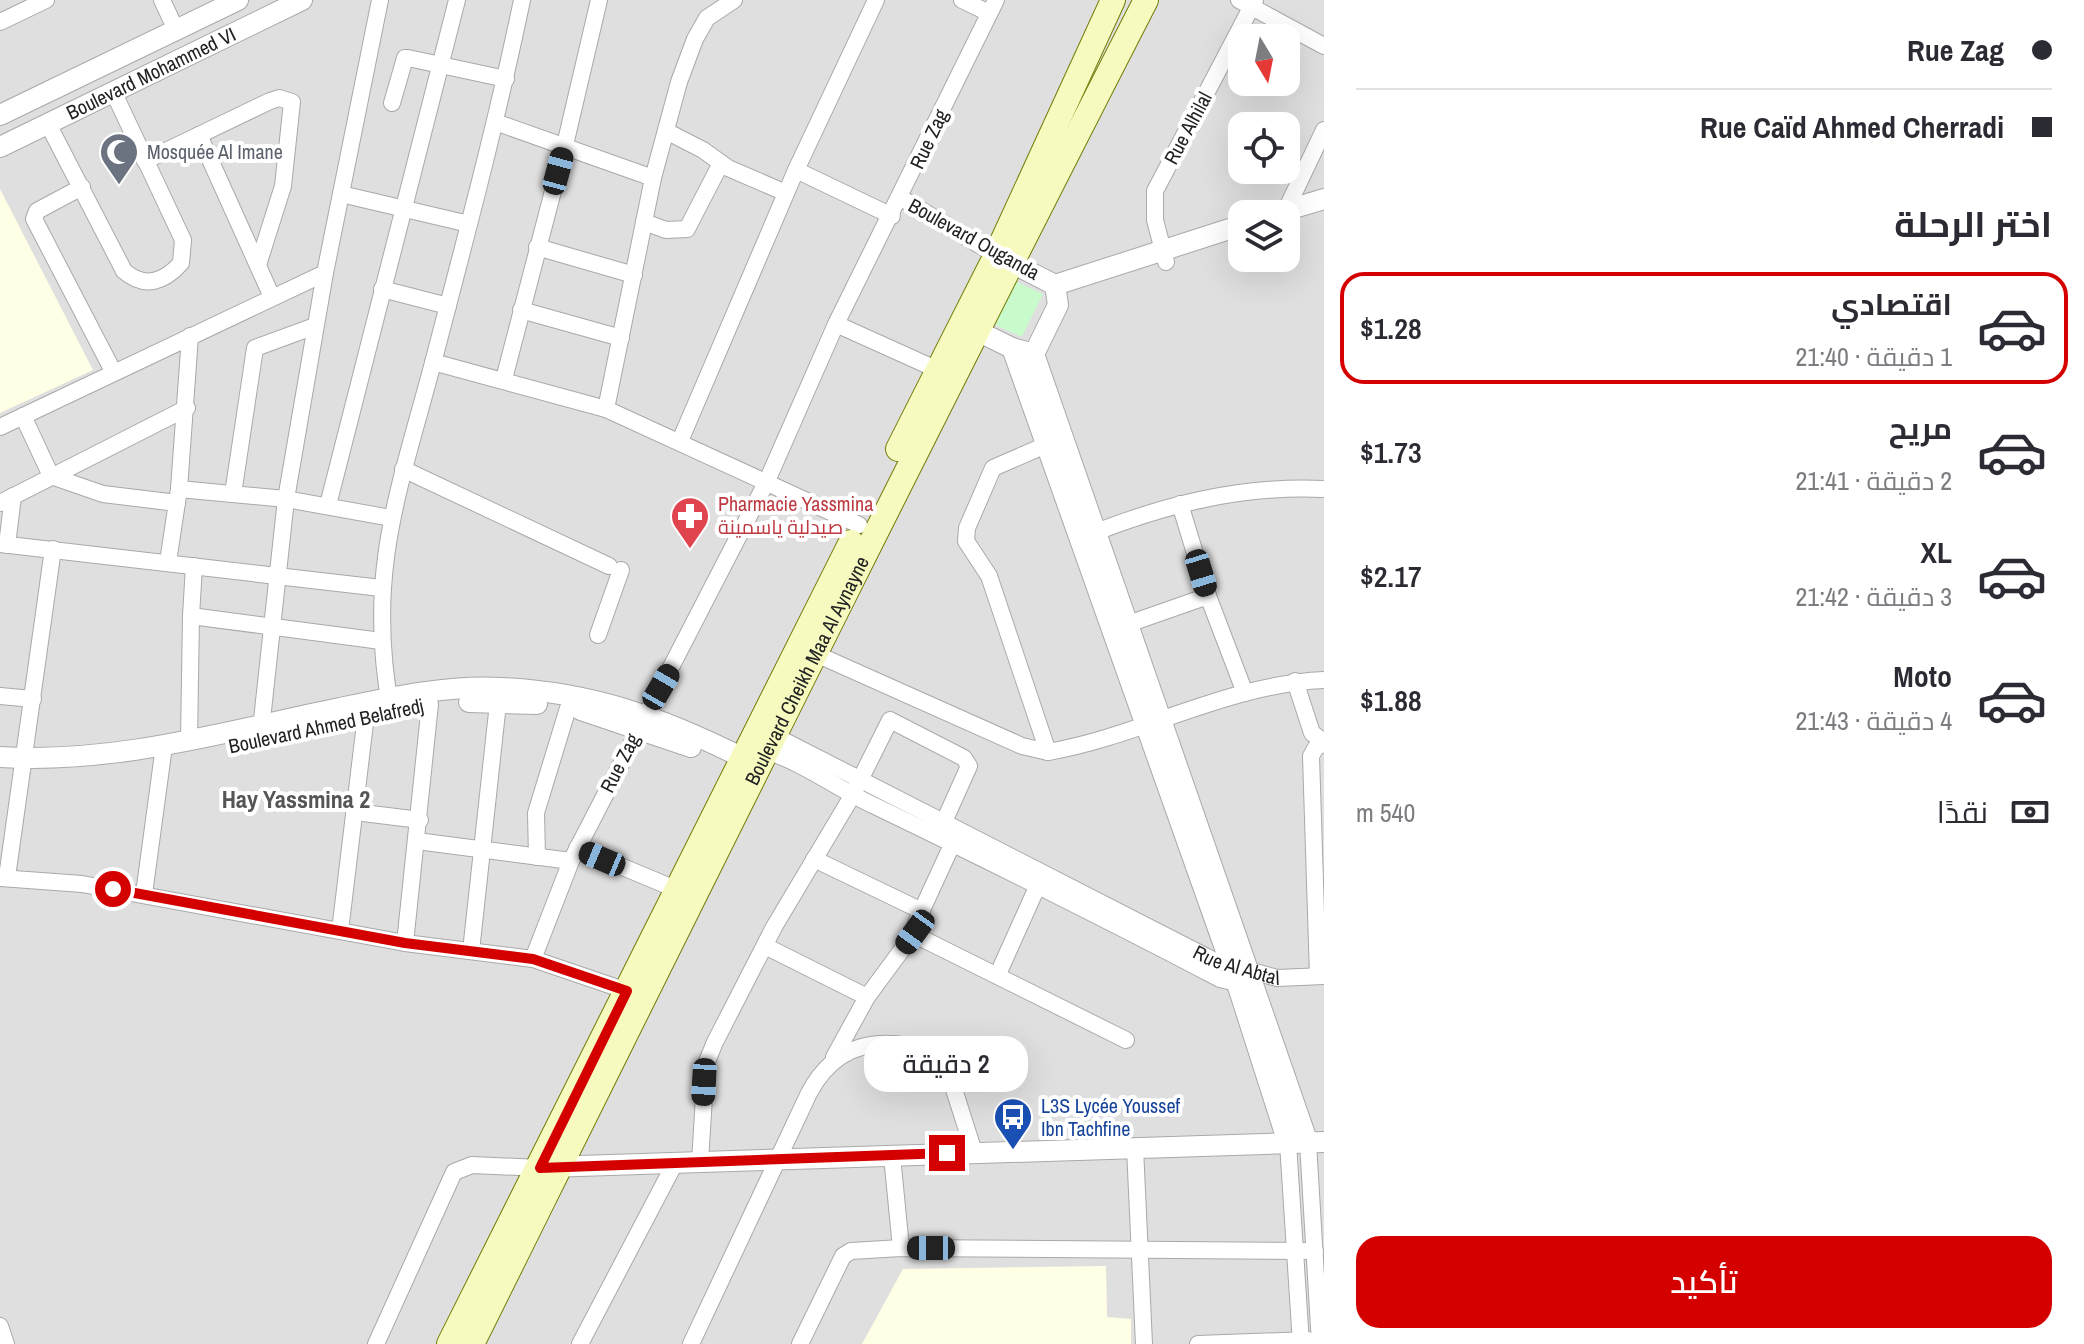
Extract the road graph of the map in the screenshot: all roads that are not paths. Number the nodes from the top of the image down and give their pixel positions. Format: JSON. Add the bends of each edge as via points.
{"nodes":[{"id":1,"x":162,"y":0,"type":"edge"},
{"id":2,"x":238,"y":0,"type":"edge"},
{"id":3,"x":302,"y":0,"type":"edge"},
{"id":4,"x":380,"y":0,"type":"edge"},
{"id":5,"x":457,"y":0,"type":"edge"},
{"id":6,"x":522,"y":0,"type":"edge"},
{"id":7,"x":599,"y":0,"type":"edge"},
{"id":8,"x":876,"y":0,"type":"edge"},
{"id":9,"x":962,"y":0,"type":"edge"},
{"id":10,"x":1146,"y":0,"type":"edge"},
{"id":11,"x":39,"y":1,"type":"edge"},
{"id":12,"x":1112,"y":1,"type":"edge"},
{"id":13,"x":726,"y":2,"type":"edge"},
{"id":14,"x":1249,"y":2,"type":"edge"},
{"id":15,"x":992,"y":7,"type":"edge"},
{"id":16,"x":0,"y":22,"type":"edge"},
{"id":17,"x":176,"y":30,"type":"junction"},
{"id":18,"x":1324,"y":46,"type":"edge"},
{"id":19,"x":442,"y":65,"type":"junction"},
{"id":20,"x":506,"y":79,"type":"junction"},
{"id":21,"x":113,"y":91,"type":"junction"},
{"id":22,"x":392,"y":103,"type":"dead end"},
{"id":23,"x":0,"y":115,"type":"edge"},
{"id":24,"x":495,"y":122,"type":"junction"},
{"id":25,"x":48,"y":124,"type":"junction"},
{"id":26,"x":1324,"y":130,"type":"edge"},
{"id":27,"x":666,"y":131,"type":"junction"},
{"id":28,"x":199,"y":135,"type":"junction"},
{"id":29,"x":565,"y":145,"type":"junction"},
{"id":30,"x":0,"y":147,"type":"edge"},
{"id":31,"x":145,"y":161,"type":"junction"},
{"id":32,"x":721,"y":163,"type":"junction"},
{"id":33,"x":796,"y":170,"type":"junction"},
{"id":34,"x":653,"y":178,"type":"junction"},
{"id":35,"x":82,"y":187,"type":"junction"},
{"id":36,"x":786,"y":193,"type":"junction"},
{"id":37,"x":341,"y":194,"type":"junction"},
{"id":38,"x":901,"y":198,"type":"junction"},
{"id":39,"x":1324,"y":199,"type":"edge"},
{"id":40,"x":1290,"y":200,"type":"edge"},
{"id":41,"x":403,"y":208,"type":"junction"},
{"id":42,"x":1300,"y":209,"type":"edge"},
{"id":43,"x":1324,"y":212,"type":"edge"},
{"id":44,"x":1300,"y":214,"type":"edge"},
{"id":45,"x":892,"y":216,"type":"junction"},
{"id":46,"x":644,"y":222,"type":"junction"},
{"id":47,"x":469,"y":224,"type":"junction"},
{"id":48,"x":1228,"y":231,"type":"edge"},
{"id":49,"x":1228,"y":241,"type":"edge"},
{"id":50,"x":537,"y":247,"type":"junction"},
{"id":51,"x":1164,"y":257,"type":"junction"},
{"id":52,"x":1003,"y":259,"type":"junction"},
{"id":53,"x":258,"y":265,"type":"junction"},
{"id":54,"x":325,"y":273,"type":"junction"},
{"id":55,"x":634,"y":275,"type":"junction"},
{"id":56,"x":1053,"y":287,"type":"junction"},
{"id":57,"x":382,"y":289,"type":"junction"},
{"id":58,"x":272,"y":297,"type":"junction"},
{"id":59,"x":448,"y":306,"type":"junction"},
{"id":60,"x":521,"y":310,"type":"junction"},
{"id":61,"x":836,"y":324,"type":"junction"},
{"id":62,"x":315,"y":326,"type":"junction"},
{"id":63,"x":970,"y":327,"type":"junction"},
{"id":64,"x":190,"y":336,"type":"junction"},
{"id":65,"x":621,"y":338,"type":"junction"},
{"id":66,"x":1012,"y":348,"type":"junction"},
{"id":67,"x":1034,"y":354,"type":"junction"},
{"id":68,"x":433,"y":362,"type":"junction"},
{"id":69,"x":938,"y":370,"type":"junction"},
{"id":70,"x":113,"y":371,"type":"junction"},
{"id":71,"x":504,"y":379,"type":"junction"},
{"id":72,"x":187,"y":408,"type":"junction"},
{"id":73,"x":606,"y":409,"type":"junction"},
{"id":74,"x":23,"y":416,"type":"junction"},
{"id":75,"x":0,"y":427,"type":"edge"},
{"id":76,"x":680,"y":441,"type":"junction"},
{"id":77,"x":1055,"y":441,"type":"junction"},
{"id":78,"x":403,"y":469,"type":"junction"},
{"id":79,"x":51,"y":476,"type":"junction"},
{"id":80,"x":767,"y":481,"type":"junction"},
{"id":81,"x":1324,"y":489,"type":"edge"},
{"id":82,"x":233,"y":494,"type":"junction"},
{"id":83,"x":178,"y":496,"type":"junction"},
{"id":84,"x":6,"y":499,"type":"edge"},
{"id":85,"x":286,"y":499,"type":"junction"},
{"id":86,"x":1180,"y":504,"type":"junction"},
{"id":87,"x":328,"y":505,"type":"junction"},
{"id":88,"x":391,"y":518,"type":"junction"},
{"id":89,"x":859,"y":525,"type":"junction"},
{"id":90,"x":1089,"y":535,"type":"junction"},
{"id":91,"x":4,"y":545,"type":"edge"},
{"id":92,"x":53,"y":549,"type":"junction"},
{"id":93,"x":168,"y":562,"type":"junction"},
{"id":94,"x":194,"y":566,"type":"junction"},
{"id":95,"x":275,"y":576,"type":"junction"},
{"id":96,"x":381,"y":588,"type":"junction"},
{"id":97,"x":1208,"y":596,"type":"junction"},
{"id":98,"x":191,"y":616,"type":"junction"},
{"id":99,"x":1128,"y":624,"type":"junction"},
{"id":100,"x":270,"y":628,"type":"junction"},
{"id":101,"x":598,"y":635,"type":"dead end"},
{"id":102,"x":381,"y":641,"type":"junction"},
{"id":103,"x":816,"y":654,"type":"junction"},
{"id":104,"x":1324,"y":680,"type":"edge"},
{"id":105,"x":1295,"y":681,"type":"junction"},
{"id":106,"x":902,"y":693,"type":"junction"},
{"id":107,"x":1245,"y":693,"type":"junction"},
{"id":108,"x":499,"y":695,"type":"junction"},
{"id":109,"x":0,"y":696,"type":"edge"},
{"id":110,"x":33,"y":699,"type":"junction"},
{"id":111,"x":390,"y":704,"type":"junction"},
{"id":112,"x":430,"y":704,"type":"junction"},
{"id":113,"x":568,"y":708,"type":"junction"},
{"id":114,"x":366,"y":715,"type":"junction"},
{"id":115,"x":642,"y":720,"type":"junction"},
{"id":116,"x":890,"y":720,"type":"junction"},
{"id":117,"x":1153,"y":721,"type":"junction"},
{"id":118,"x":261,"y":731,"type":"junction"},
{"id":119,"x":189,"y":741,"type":"junction"},
{"id":120,"x":1324,"y":743,"type":"edge"},
{"id":121,"x":1048,"y":752,"type":"junction"},
{"id":122,"x":163,"y":753,"type":"junction"},
{"id":123,"x":750,"y":753,"type":"junction"},
{"id":124,"x":0,"y":757,"type":"edge"},
{"id":125,"x":25,"y":764,"type":"junction"},
{"id":126,"x":0,"y":767,"type":"edge"},
{"id":127,"x":856,"y":789,"type":"junction"},
{"id":128,"x":355,"y":812,"type":"junction"},
{"id":129,"x":1320,"y":817,"type":"edge"},
{"id":130,"x":420,"y":820,"type":"junction"},
{"id":131,"x":952,"y":833,"type":"junction"},
{"id":132,"x":417,"y":841,"type":"junction"},
{"id":133,"x":483,"y":850,"type":"junction"},
{"id":134,"x":574,"y":855,"type":"junction"},
{"id":135,"x":537,"y":857,"type":"junction"},
{"id":136,"x":814,"y":859,"type":"junction"},
{"id":137,"x":3,"y":878,"type":"edge"},
{"id":138,"x":1041,"y":878,"type":"junction"},
{"id":139,"x":678,"y":890,"type":"junction"},
{"id":140,"x":144,"y":894,"type":"junction"},
{"id":141,"x":922,"y":911,"type":"junction"},
{"id":142,"x":340,"y":931,"type":"junction"},
{"id":143,"x":915,"y":932,"type":"junction"},
{"id":144,"x":405,"y":943,"type":"junction"},
{"id":145,"x":765,"y":946,"type":"junction"},
{"id":146,"x":471,"y":951,"type":"junction"},
{"id":147,"x":533,"y":959,"type":"junction"},
{"id":148,"x":998,"y":974,"type":"junction"},
{"id":149,"x":1321,"y":976,"type":"edge"},
{"id":150,"x":1244,"y":977,"type":"junction"},
{"id":151,"x":627,"y":991,"type":"junction"},
{"id":152,"x":867,"y":997,"type":"junction"},
{"id":153,"x":1126,"y":1040,"type":"dead end"},
{"id":154,"x":833,"y":1059,"type":"junction"},
{"id":155,"x":1307,"y":1143,"type":"edge"},
{"id":156,"x":1135,"y":1148,"type":"junction"},
{"id":157,"x":974,"y":1152,"type":"junction"},
{"id":158,"x":892,"y":1156,"type":"junction"},
{"id":159,"x":780,"y":1160,"type":"junction"},
{"id":160,"x":700,"y":1162,"type":"junction"},
{"id":161,"x":675,"y":1163,"type":"junction"},
{"id":162,"x":551,"y":1167,"type":"junction"},
{"id":163,"x":901,"y":1248,"type":"junction"},
{"id":164,"x":1142,"y":1249,"type":"junction"},
{"id":165,"x":1315,"y":1251,"type":"junction"},
{"id":166,"x":1294,"y":1252,"type":"junction"},
{"id":167,"x":0,"y":1326,"type":"edge"},
{"id":168,"x":1301,"y":1342,"type":"edge"},
{"id":169,"x":1320,"y":1342,"type":"edge"},
{"id":170,"x":6,"y":1344,"type":"edge"},
{"id":171,"x":376,"y":1344,"type":"edge"},
{"id":172,"x":449,"y":1344,"type":"edge"},
{"id":173,"x":472,"y":1344,"type":"edge"},
{"id":174,"x":580,"y":1344,"type":"edge"},
{"id":175,"x":691,"y":1344,"type":"edge"},
{"id":176,"x":800,"y":1344,"type":"edge"},
{"id":177,"x":1144,"y":1344,"type":"edge"},
{"id":178,"x":1198,"y":1344,"type":"edge"}],
"edges":[{"from":1,"to":17,"type":"street"},
{"from":2,"to":17,"type":"street","name":"Boulevard Mohammed VI"},
{"from":3,"to":21,"type":"street","name":"Boulevard Mohammed VI"},
{"from":4,"to":37,"type":"street"},
{"from":5,"to":19,"type":"street"},
{"from":6,"to":20,"type":"street"},
{"from":7,"to":29,"type":"street"},
{"from":8,"to":33,"type":"street"},
{"from":9,"to":15,"type":"street"},
{"from":10,"to":52,"type":"main road","name":"Boulevard Cheikh Maa Al Aynayne"},
{"from":11,"to":16,"type":"street"},
{"from":12,"to":52,"type":"main road","name":"Boulevard Cheikh Maa Al Aynayne"},
{"from":13,"to":27,"type":"street","via":[[707,18],[695,39]]},
{"from":14,"to":18,"type":"street"},
{"from":14,"to":51,"type":"street","name":"Rue Alhilal","via":[[1155,191]]},
{"from":15,"to":38,"type":"street","name":"Rue Zag"},
{"from":17,"to":23,"type":"street","name":"Boulevard Mohammed VI"},
{"from":19,"to":20,"type":"street"},
{"from":19,"to":22,"type":"street","via":[[405,58]]},
{"from":19,"to":41,"type":"street"},
{"from":20,"to":24,"type":"street"},
{"from":21,"to":25,"type":"street","name":"Boulevard Mohammed VI"},
{"from":21,"to":31,"type":"street"},
{"from":24,"to":29,"type":"street"},
{"from":24,"to":47,"type":"street"},
{"from":25,"to":30,"type":"street","name":"Boulevard Mohammed VI"},
{"from":25,"to":35,"type":"street"},
{"from":26,"to":40,"type":"street"},
{"from":27,"to":32,"type":"street"},
{"from":27,"to":34,"type":"street"},
{"from":28,"to":31,"type":"street"},
{"from":28,"to":53,"type":"street"},
{"from":28,"to":53,"type":"street","via":[[279,98],[292,102],[283,186]]},
{"from":29,"to":34,"type":"street"},
{"from":29,"to":50,"type":"street"},
{"from":31,"to":35,"type":"street","via":[[183,240],[181,263],[159,281],[144,282],[124,271]]},
{"from":32,"to":36,"type":"street"},
{"from":32,"to":46,"type":"street","via":[[687,229],[666,230]]},
{"from":33,"to":36,"type":"street"},
{"from":33,"to":45,"type":"street"},
{"from":34,"to":46,"type":"street"},
{"from":35,"to":70,"type":"street","via":[[37,211],[34,219]]},
{"from":36,"to":76,"type":"street"},
{"from":37,"to":41,"type":"street"},
{"from":37,"to":54,"type":"street"},
{"from":38,"to":45,"type":"street","name":"Rue Zag"},
{"from":38,"to":52,"type":"street","name":"Boulevard Ouganda"},
{"from":39,"to":42,"type":"street"},
{"from":41,"to":47,"type":"street"},
{"from":41,"to":57,"type":"street"},
{"from":43,"to":44,"type":"street"},
{"from":45,"to":61,"type":"street","name":"Rue Zag"},
{"from":46,"to":55,"type":"street"},
{"from":47,"to":59,"type":"street"},
{"from":48,"to":51,"type":"street","name":"Boulevard Ouganda"},
{"from":49,"to":51,"type":"street","name":"Boulevard Ouganda"},
{"from":50,"to":55,"type":"street"},
{"from":50,"to":60,"type":"street"},
{"from":51,"to":56,"type":"street","name":"Boulevard Ouganda"},
{"from":52,"to":56,"type":"street","name":"Boulevard Ouganda"},
{"from":52,"to":63,"type":"main road","name":"Boulevard Cheikh Maa Al Aynayne"},
{"from":53,"to":58,"type":"street"},
{"from":54,"to":58,"type":"street"},
{"from":54,"to":62,"type":"street"},
{"from":55,"to":65,"type":"street"},
{"from":56,"to":67,"type":"street","via":[[1058,305]]},
{"from":57,"to":59,"type":"street"},
{"from":57,"to":87,"type":"street"},
{"from":58,"to":64,"type":"street"},
{"from":59,"to":68,"type":"street"},
{"from":60,"to":65,"type":"street"},
{"from":60,"to":71,"type":"street"},
{"from":61,"to":69,"type":"street"},
{"from":61,"to":80,"type":"street","name":"Rue Zag"},
{"from":62,"to":82,"type":"street","via":[[255,348]]},
{"from":62,"to":85,"type":"street"},
{"from":63,"to":66,"type":"street"},
{"from":63,"to":69,"type":"main road","name":"Boulevard Cheikh Maa Al Aynayne"},
{"from":63,"to":103,"type":"main road","name":"Boulevard Cheikh Maa Al Aynayne"},
{"from":64,"to":70,"type":"street"},
{"from":64,"to":72,"type":"street"},
{"from":65,"to":73,"type":"street"},
{"from":66,"to":67,"type":"street"},
{"from":66,"to":77,"type":"street"},
{"from":67,"to":77,"type":"street"},
{"from":68,"to":71,"type":"street"},
{"from":68,"to":78,"type":"street"},
{"from":69,"to":89,"type":"main road","name":"Boulevard Cheikh Maa Al Aynayne"},
{"from":70,"to":74,"type":"street"},
{"from":71,"to":73,"type":"street"},
{"from":72,"to":79,"type":"street"},
{"from":72,"to":83,"type":"street"},
{"from":73,"to":76,"type":"street"},
{"from":74,"to":75,"type":"street"},
{"from":74,"to":79,"type":"street"},
{"from":76,"to":80,"type":"street"},
{"from":77,"to":90,"type":"street"},
{"from":77,"to":121,"type":"street","via":[[993,468],[966,541],[989,576]]},
{"from":78,"to":88,"type":"street"},
{"from":78,"to":101,"type":"street","via":[[615,568]]},
{"from":79,"to":83,"type":"street","via":[[103,494]]},
{"from":79,"to":84,"type":"street"},
{"from":80,"to":89,"type":"street"},
{"from":80,"to":115,"type":"street","name":"Rue Zag"},
{"from":81,"to":86,"type":"street","via":[[1245,491]]},
{"from":82,"to":83,"type":"street"},
{"from":82,"to":85,"type":"street"},
{"from":83,"to":93,"type":"street"},
{"from":84,"to":91,"type":"street"},
{"from":85,"to":87,"type":"street"},
{"from":85,"to":95,"type":"street"},
{"from":86,"to":90,"type":"street"},
{"from":86,"to":97,"type":"street"},
{"from":87,"to":88,"type":"street"},
{"from":88,"to":96,"type":"street"},
{"from":89,"to":123,"type":"main road","name":"Boulevard Cheikh Maa Al Aynayne"},
{"from":90,"to":99,"type":"street"},
{"from":90,"to":117,"type":"street"},
{"from":91,"to":92,"type":"street"},
{"from":92,"to":93,"type":"street"},
{"from":92,"to":110,"type":"street"},
{"from":93,"to":94,"type":"street"},
{"from":94,"to":95,"type":"street"},
{"from":94,"to":98,"type":"street"},
{"from":95,"to":96,"type":"street"},
{"from":95,"to":100,"type":"street"},
{"from":96,"to":102,"type":"street"},
{"from":97,"to":99,"type":"street"},
{"from":97,"to":107,"type":"street"},
{"from":98,"to":100,"type":"street"},
{"from":98,"to":119,"type":"street"},
{"from":99,"to":117,"type":"street"},
{"from":100,"to":102,"type":"street"},
{"from":100,"to":118,"type":"street"},
{"from":102,"to":111,"type":"street"},
{"from":103,"to":106,"type":"street"},
{"from":103,"to":123,"type":"main road","name":"Boulevard Cheikh Maa Al Aynayne"},
{"from":104,"to":105,"type":"street"},
{"from":105,"to":107,"type":"street"},
{"from":105,"to":120,"type":"street","via":[[1312,733]]},
{"from":106,"to":116,"type":"street"},
{"from":106,"to":121,"type":"street","via":[[1022,746]]},
{"from":107,"to":117,"type":"street"},
{"from":108,"to":111,"type":"street","name":"Boulevard Ahmed Belafredj"},
{"from":108,"to":112,"type":"street","name":"Boulevard Ahmed Belafredj"},
{"from":108,"to":113,"type":"street","name":"Boulevard Ahmed Belafredj"},
{"from":108,"to":115,"type":"street","name":"Boulevard Ahmed Belafredj","via":[[601,702]]},
{"from":108,"to":133,"type":"street"},
{"from":109,"to":110,"type":"street"},
{"from":110,"to":125,"type":"street"},
{"from":111,"to":112,"type":"street","name":"Boulevard Ahmed Belafredj"},
{"from":111,"to":114,"type":"street","name":"Boulevard Ahmed Belafredj"},
{"from":111,"to":118,"type":"street","name":"Boulevard Ahmed Belafredj"},
{"from":112,"to":130,"type":"street"},
{"from":113,"to":115,"type":"street","name":"Boulevard Ahmed Belafredj"},
{"from":113,"to":135,"type":"street","via":[[536,813]]},
{"from":114,"to":118,"type":"street","name":"Boulevard Ahmed Belafredj"},
{"from":114,"to":128,"type":"street"},
{"from":115,"to":123,"type":"street","name":"Boulevard Ahmed Belafredj","via":[[702,750]]},
{"from":115,"to":134,"type":"street","name":"Rue Zag"},
{"from":116,"to":127,"type":"street"},
{"from":116,"to":131,"type":"street","via":[[964,758],[969,766]]},
{"from":117,"to":121,"type":"street"},
{"from":117,"to":150,"type":"street"},
{"from":118,"to":119,"type":"street","name":"Boulevard Ahmed Belafredj"},
{"from":118,"to":122,"type":"street","name":"Boulevard Ahmed Belafredj"},
{"from":119,"to":122,"type":"street","name":"Boulevard Ahmed Belafredj"},
{"from":120,"to":129,"type":"street","via":[[1311,756]]},
{"from":122,"to":125,"type":"street","name":"Boulevard Ahmed Belafredj"},
{"from":122,"to":140,"type":"street"},
{"from":123,"to":127,"type":"street","name":"Rue Al Abtal","via":[[785,757]]},
{"from":123,"to":139,"type":"main road","name":"Boulevard Cheikh Maa Al Aynayne"},
{"from":123,"to":162,"type":"main road","name":"Boulevard Cheikh Maa Al Aynayne"},
{"from":124,"to":125,"type":"street","name":"Boulevard Ahmed Belafredj"},
{"from":125,"to":126,"type":"street","name":"Boulevard Ahmed Belafredj"},
{"from":125,"to":137,"type":"street"},
{"from":127,"to":131,"type":"street","name":"Rue Al Abtal"},
{"from":127,"to":136,"type":"street"},
{"from":128,"to":130,"type":"street"},
{"from":128,"to":142,"type":"street"},
{"from":129,"to":149,"type":"street"},
{"from":130,"to":132,"type":"street"},
{"from":131,"to":138,"type":"street","name":"Rue Al Abtal"},
{"from":131,"to":141,"type":"street"},
{"from":132,"to":133,"type":"street"},
{"from":132,"to":144,"type":"street"},
{"from":133,"to":135,"type":"street"},
{"from":133,"to":146,"type":"street"},
{"from":134,"to":135,"type":"street"},
{"from":134,"to":139,"type":"street"},
{"from":134,"to":147,"type":"street","name":"Rue Zag"},
{"from":136,"to":141,"type":"street"},
{"from":136,"to":145,"type":"street"},
{"from":137,"to":140,"type":"street"},
{"from":138,"to":148,"type":"street"},
{"from":138,"to":150,"type":"street","name":"Rue Al Abtal"},
{"from":139,"to":151,"type":"main road","name":"Boulevard Cheikh Maa Al Aynayne"},
{"from":140,"to":142,"type":"street"},
{"from":141,"to":143,"type":"street"},
{"from":142,"to":144,"type":"street"},
{"from":143,"to":148,"type":"street"},
{"from":143,"to":152,"type":"street"},
{"from":144,"to":146,"type":"street"},
{"from":145,"to":152,"type":"street"},
{"from":145,"to":160,"type":"street","via":[[706,1064]]},
{"from":146,"to":147,"type":"street"},
{"from":147,"to":151,"type":"street"},
{"from":148,"to":153,"type":"street"},
{"from":149,"to":150,"type":"street","name":"Rue Al Abtal"},
{"from":150,"to":155,"type":"street"},
{"from":151,"to":162,"type":"main road","name":"Boulevard Cheikh Maa Al Aynayne"},
{"from":152,"to":154,"type":"street"},
{"from":154,"to":157,"type":"street","via":[[882,1044],[931,1052],[951,1080]]},
{"from":154,"to":159,"type":"street","via":[[809,1093]]},
{"from":155,"to":156,"type":"street"},
{"from":155,"to":165,"type":"street"},
{"from":155,"to":166,"type":"street"},
{"from":156,"to":157,"type":"street"},
{"from":156,"to":164,"type":"street"},
{"from":157,"to":158,"type":"street"},
{"from":158,"to":159,"type":"street"},
{"from":158,"to":163,"type":"street"},
{"from":159,"to":160,"type":"street"},
{"from":159,"to":175,"type":"street"},
{"from":160,"to":161,"type":"street"},
{"from":161,"to":162,"type":"street"},
{"from":161,"to":174,"type":"street"},
{"from":162,"to":171,"type":"street","via":[[472,1165],[454,1172]]},
{"from":162,"to":172,"type":"main road","name":"Boulevard Cheikh Maa Al Aynayne"},
{"from":162,"to":173,"type":"main road","name":"Boulevard Cheikh Maa Al Aynayne"},
{"from":163,"to":164,"type":"street"},
{"from":163,"to":176,"type":"street","via":[[847,1253]]},
{"from":164,"to":166,"type":"street"},
{"from":164,"to":177,"type":"street"},
{"from":165,"to":166,"type":"street"},
{"from":165,"to":169,"type":"street"},
{"from":166,"to":168,"type":"street"},
{"from":167,"to":170,"type":"street"},
{"from":168,"to":169,"type":"street"},
{"from":168,"to":178,"type":"street"}]}
